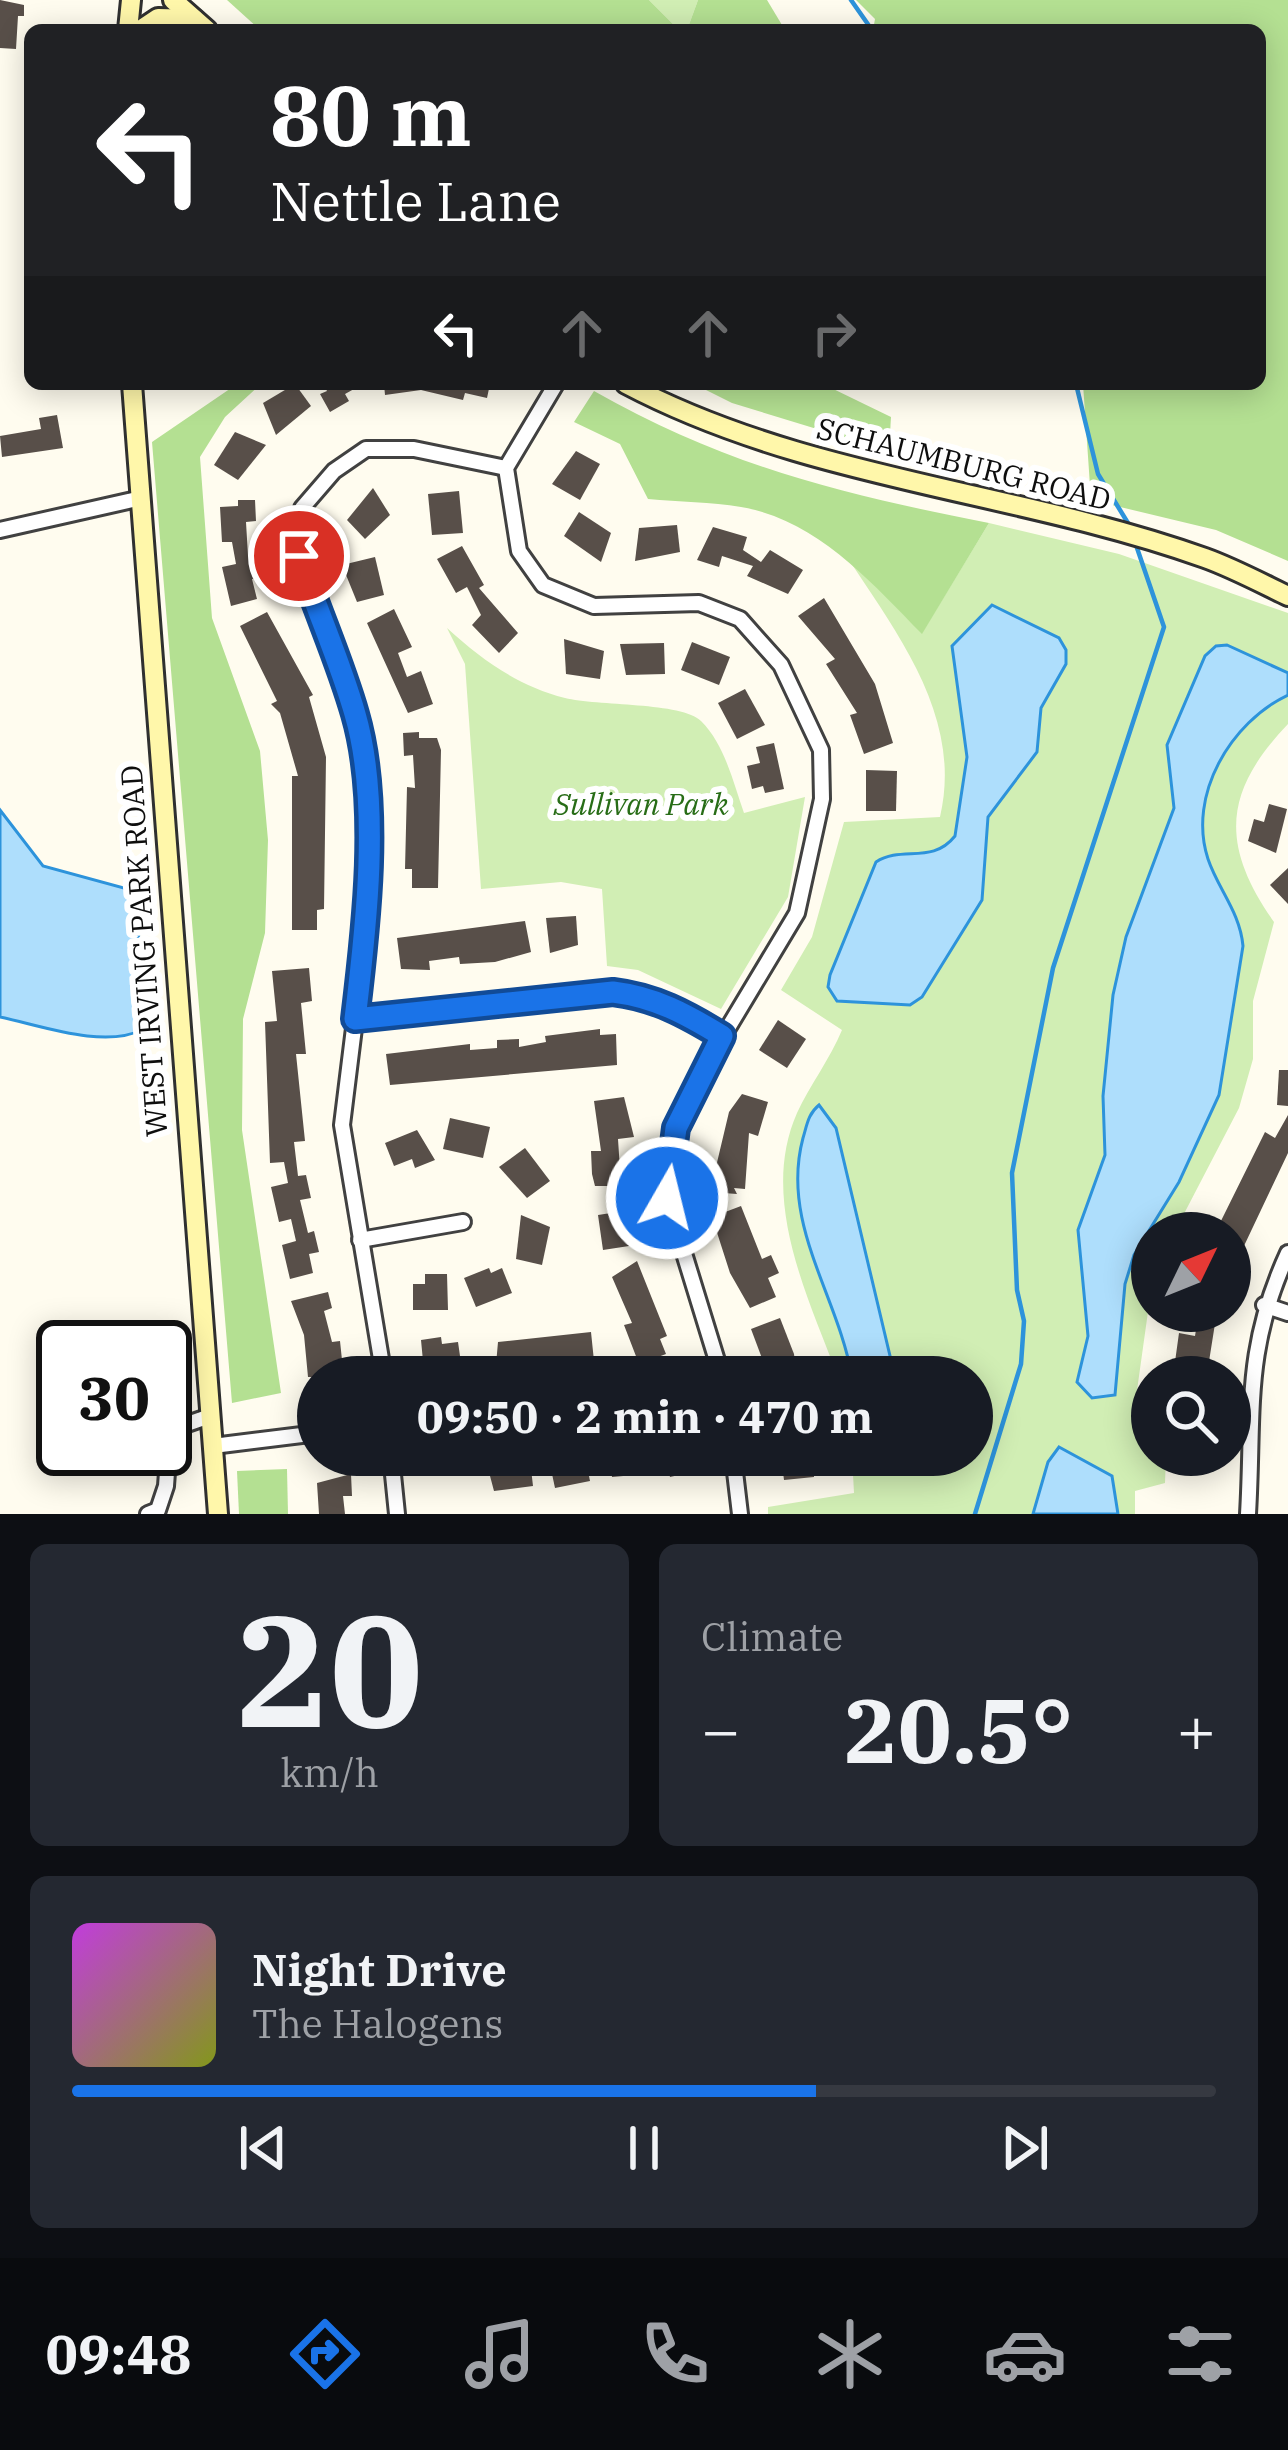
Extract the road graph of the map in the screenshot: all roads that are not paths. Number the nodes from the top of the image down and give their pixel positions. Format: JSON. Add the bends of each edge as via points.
{"nodes":[{"id":1,"x":173,"y":0,"type":"edge"},
{"id":2,"x":149,"y":24,"type":"edge"},
{"id":3,"x":200,"y":24,"type":"edge"},
{"id":4,"x":131,"y":390,"type":"edge"},
{"id":5,"x":552,"y":390,"type":"edge"},
{"id":6,"x":637,"y":390,"type":"edge"},
{"id":7,"x":506,"y":468,"type":"junction"},
{"id":8,"x":137,"y":499,"type":"junction"},
{"id":9,"x":0,"y":530,"type":"edge"},
{"id":10,"x":1288,"y":596,"type":"edge"},
{"id":11,"x":355,"y":1019,"type":"junction"},
{"id":12,"x":722,"y":1036,"type":"junction"},
{"id":13,"x":463,"y":1222,"type":"dead end"},
{"id":14,"x":360,"y":1240,"type":"junction"},
{"id":15,"x":1288,"y":1253,"type":"edge"},
{"id":16,"x":1264,"y":1305,"type":"junction"},
{"id":17,"x":1288,"y":1313,"type":"edge"},
{"id":18,"x":380,"y":1356,"type":"edge"},
{"id":19,"x":716,"y":1356,"type":"edge"},
{"id":20,"x":210,"y":1416,"type":"junction"},
{"id":21,"x":297,"y":1436,"type":"edge"},
{"id":22,"x":213,"y":1446,"type":"junction"},
{"id":23,"x":394,"y":1476,"type":"edge"},
{"id":24,"x":735,"y":1476,"type":"edge"},
{"id":25,"x":148,"y":1514,"type":"edge"},
{"id":26,"x":218,"y":1514,"type":"edge"},
{"id":27,"x":397,"y":1514,"type":"edge"},
{"id":28,"x":740,"y":1514,"type":"edge"},
{"id":29,"x":1248,"y":1514,"type":"edge"}],
"edges":[{"from":1,"to":3,"type":"main road"},
{"from":2,"to":3,"type":"main road"},
{"from":4,"to":8,"type":"main road","name":"WEST IRVING PARK ROAD"},
{"from":5,"to":7,"type":"street"},
{"from":6,"to":10,"type":"main road","name":"SCHAUMBURG ROAD","via":[[794,451],[1206,558]]},
{"from":7,"to":11,"type":"street","via":[[414,449],[366,449],[302,508],[299,556],[356,716],[368,820]]},
{"from":7,"to":12,"type":"street","via":[[519,550],[543,585],[594,605],[699,603],[740,620],[768,645],[817,735],[825,773],[805,891]]},
{"from":8,"to":9,"type":"street"},
{"from":8,"to":20,"type":"main road","name":"WEST IRVING PARK ROAD"},
{"from":11,"to":12,"type":"street","via":[[613,992],[644,996]]},
{"from":11,"to":14,"type":"street","via":[[342,1125]]},
{"from":12,"to":19,"type":"street","via":[[676,1128],[667,1198]]},
{"from":13,"to":14,"type":"street"},
{"from":14,"to":18,"type":"street"},
{"from":15,"to":16,"type":"street"},
{"from":16,"to":17,"type":"street"},
{"from":16,"to":29,"type":"street","via":[[1248,1384]]},
{"from":20,"to":22,"type":"main road","name":"WEST IRVING PARK ROAD"},
{"from":20,"to":25,"type":"street","via":[[170,1430],[166,1486],[158,1510]]},
{"from":21,"to":22,"type":"street"},
{"from":22,"to":26,"type":"main road","name":"WEST IRVING PARK ROAD"},
{"from":23,"to":27,"type":"street"},
{"from":24,"to":28,"type":"street"}]}
